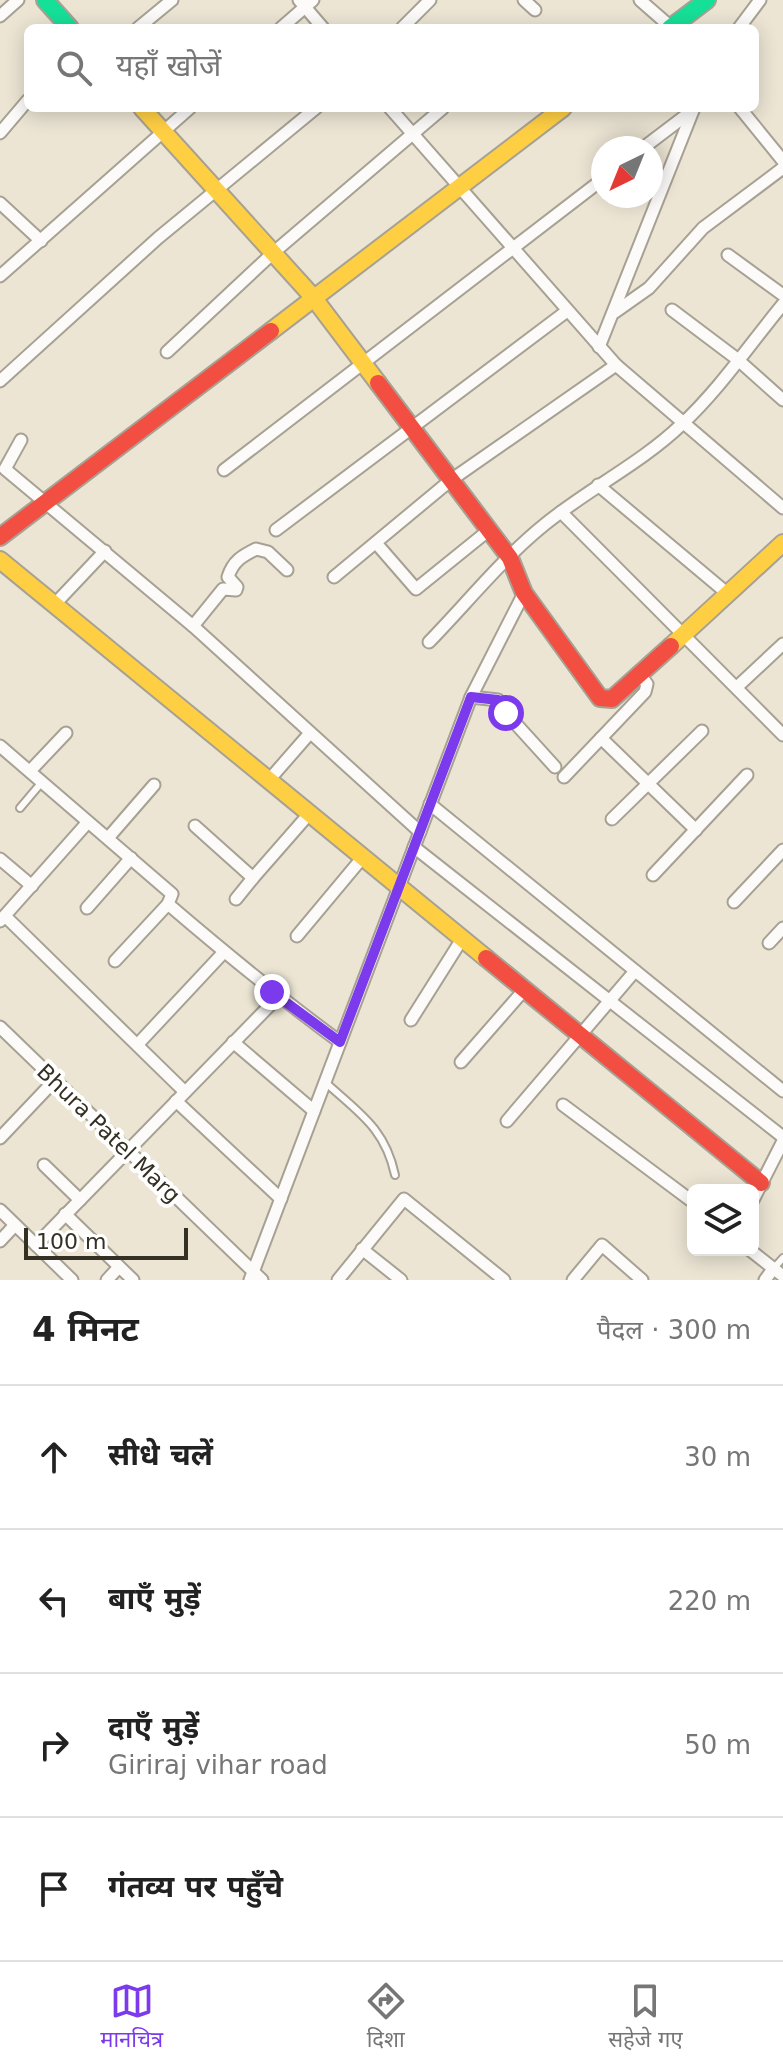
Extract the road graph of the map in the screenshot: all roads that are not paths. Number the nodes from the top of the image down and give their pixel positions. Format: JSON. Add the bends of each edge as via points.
{"nodes":[{"id":1,"x":18,"y":0,"type":"edge"},
{"id":2,"x":45,"y":0,"type":"edge"},
{"id":3,"x":172,"y":0,"type":"edge"},
{"id":4,"x":430,"y":0,"type":"edge"},
{"id":5,"x":524,"y":0,"type":"edge"},
{"id":6,"x":640,"y":0,"type":"edge"},
{"id":7,"x":706,"y":0,"type":"edge"},
{"id":8,"x":760,"y":0,"type":"edge"},
{"id":9,"x":306,"y":2,"type":"edge"},
{"id":10,"x":535,"y":10,"type":"dead end"},
{"id":11,"x":0,"y":16,"type":"edge"},
{"id":12,"x":66,"y":24,"type":"edge"},
{"id":13,"x":143,"y":24,"type":"edge"},
{"id":14,"x":285,"y":24,"type":"edge"},
{"id":15,"x":320,"y":24,"type":"edge"},
{"id":16,"x":406,"y":24,"type":"edge"},
{"id":17,"x":667,"y":24,"type":"edge"},
{"id":18,"x":676,"y":24,"type":"edge"},
{"id":19,"x":742,"y":24,"type":"edge"},
{"id":20,"x":24,"y":105,"type":"edge"},
{"id":21,"x":146,"y":112,"type":"edge"},
{"id":22,"x":185,"y":112,"type":"edge"},
{"id":23,"x":311,"y":112,"type":"edge"},
{"id":24,"x":394,"y":112,"type":"edge"},
{"id":25,"x":438,"y":112,"type":"edge"},
{"id":26,"x":558,"y":112,"type":"edge"},
{"id":27,"x":690,"y":112,"type":"edge"},
{"id":28,"x":693,"y":112,"type":"edge"},
{"id":29,"x":743,"y":112,"type":"edge"},
{"id":30,"x":163,"y":131,"type":"junction"},
{"id":31,"x":0,"y":133,"type":"edge"},
{"id":32,"x":413,"y":134,"type":"junction"},
{"id":33,"x":659,"y":136,"type":"edge"},
{"id":34,"x":783,"y":161,"type":"edge"},
{"id":35,"x":783,"y":168,"type":"edge"},
{"id":36,"x":457,"y":187,"type":"junction"},
{"id":37,"x":591,"y":188,"type":"edge"},
{"id":38,"x":218,"y":191,"type":"junction"},
{"id":39,"x":0,"y":203,"type":"edge"},
{"id":40,"x":41,"y":241,"type":"junction"},
{"id":41,"x":513,"y":249,"type":"junction"},
{"id":42,"x":273,"y":253,"type":"junction"},
{"id":43,"x":728,"y":255,"type":"dead end"},
{"id":44,"x":0,"y":276,"type":"edge"},
{"id":45,"x":783,"y":295,"type":"edge"},
{"id":46,"x":313,"y":297,"type":"junction"},
{"id":47,"x":783,"y":304,"type":"edge"},
{"id":48,"x":672,"y":310,"type":"dead end"},
{"id":49,"x":567,"y":311,"type":"junction"},
{"id":50,"x":615,"y":312,"type":"junction"},
{"id":51,"x":599,"y":347,"type":"junction"},
{"id":52,"x":167,"y":352,"type":"dead end"},
{"id":53,"x":737,"y":359,"type":"junction"},
{"id":54,"x":363,"y":364,"type":"junction"},
{"id":55,"x":616,"y":365,"type":"junction"},
{"id":56,"x":0,"y":381,"type":"edge"},
{"id":57,"x":783,"y":400,"type":"edge"},
{"id":58,"x":684,"y":423,"type":"junction"},
{"id":59,"x":411,"y":428,"type":"junction"},
{"id":60,"x":21,"y":440,"type":"dead end"},
{"id":61,"x":224,"y":470,"type":"dead end"},
{"id":62,"x":451,"y":480,"type":"junction"},
{"id":63,"x":598,"y":485,"type":"junction"},
{"id":64,"x":46,"y":501,"type":"junction"},
{"id":65,"x":783,"y":508,"type":"edge"},
{"id":66,"x":561,"y":512,"type":"junction"},
{"id":67,"x":276,"y":530,"type":"dead end"},
{"id":68,"x":489,"y":530,"type":"junction"},
{"id":69,"x":0,"y":537,"type":"edge"},
{"id":70,"x":376,"y":543,"type":"junction"},
{"id":71,"x":783,"y":543,"type":"edge"},
{"id":72,"x":105,"y":551,"type":"junction"},
{"id":73,"x":510,"y":558,"type":"junction"},
{"id":74,"x":0,"y":560,"type":"edge"},
{"id":75,"x":287,"y":570,"type":"dead end"},
{"id":76,"x":334,"y":577,"type":"dead end"},
{"id":77,"x":524,"y":593,"type":"junction"},
{"id":78,"x":728,"y":594,"type":"junction"},
{"id":79,"x":54,"y":605,"type":"junction"},
{"id":80,"x":193,"y":626,"type":"junction"},
{"id":81,"x":683,"y":633,"type":"junction"},
{"id":82,"x":429,"y":642,"type":"dead end"},
{"id":83,"x":783,"y":644,"type":"edge"},
{"id":84,"x":640,"y":675,"type":"junction"},
{"id":85,"x":737,"y":687,"type":"junction"},
{"id":86,"x":471,"y":697,"type":"junction"},
{"id":87,"x":702,"y":731,"type":"dead end"},
{"id":88,"x":66,"y":733,"type":"dead end"},
{"id":89,"x":310,"y":733,"type":"junction"},
{"id":90,"x":783,"y":735,"type":"edge"},
{"id":91,"x":601,"y":738,"type":"junction"},
{"id":92,"x":1,"y":749,"type":"edge"},
{"id":93,"x":555,"y":767,"type":"dead end"},
{"id":94,"x":30,"y":771,"type":"junction"},
{"id":95,"x":747,"y":775,"type":"dead end"},
{"id":96,"x":564,"y":777,"type":"dead end"},
{"id":97,"x":269,"y":780,"type":"junction"},
{"id":98,"x":42,"y":782,"type":"junction"},
{"id":99,"x":154,"y":785,"type":"dead end"},
{"id":100,"x":649,"y":785,"type":"junction"},
{"id":101,"x":430,"y":804,"type":"junction"},
{"id":102,"x":20,"y":808,"type":"dead end"},
{"id":103,"x":309,"y":814,"type":"junction"},
{"id":104,"x":612,"y":819,"type":"dead end"},
{"id":105,"x":88,"y":822,"type":"junction"},
{"id":106,"x":195,"y":826,"type":"dead end"},
{"id":107,"x":696,"y":830,"type":"junction"},
{"id":108,"x":420,"y":832,"type":"junction"},
{"id":109,"x":108,"y":838,"type":"junction"},
{"id":110,"x":414,"y":847,"type":"junction"},
{"id":111,"x":783,"y":850,"type":"edge"},
{"id":112,"x":363,"y":857,"type":"junction"},
{"id":113,"x":131,"y":858,"type":"junction"},
{"id":114,"x":0,"y":859,"type":"edge"},
{"id":115,"x":653,"y":875,"type":"dead end"},
{"id":116,"x":253,"y":878,"type":"junction"},
{"id":117,"x":32,"y":886,"type":"junction"},
{"id":118,"x":398,"y":889,"type":"junction"},
{"id":119,"x":236,"y":899,"type":"dead end"},
{"id":120,"x":734,"y":902,"type":"dead end"},
{"id":121,"x":168,"y":904,"type":"junction"},
{"id":122,"x":87,"y":908,"type":"dead end"},
{"id":123,"x":2,"y":919,"type":"edge"},
{"id":124,"x":783,"y":928,"type":"edge"},
{"id":125,"x":297,"y":936,"type":"dead end"},
{"id":126,"x":462,"y":939,"type":"junction"},
{"id":127,"x":769,"y":943,"type":"dead end"},
{"id":128,"x":224,"y":952,"type":"junction"},
{"id":129,"x":115,"y":961,"type":"dead end"},
{"id":130,"x":635,"y":971,"type":"junction"},
{"id":131,"x":524,"y":990,"type":"junction"},
{"id":132,"x":278,"y":997,"type":"junction"},
{"id":133,"x":609,"y":1001,"type":"junction"},
{"id":134,"x":411,"y":1020,"type":"dead end"},
{"id":135,"x":0,"y":1027,"type":"edge"},
{"id":136,"x":580,"y":1035,"type":"junction"},
{"id":137,"x":233,"y":1042,"type":"junction"},
{"id":138,"x":340,"y":1042,"type":"junction"},
{"id":139,"x":138,"y":1044,"type":"junction"},
{"id":140,"x":461,"y":1062,"type":"dead end"},
{"id":141,"x":55,"y":1080,"type":"junction"},
{"id":142,"x":325,"y":1082,"type":"junction"},
{"id":143,"x":783,"y":1091,"type":"edge"},
{"id":144,"x":185,"y":1092,"type":"junction"},
{"id":145,"x":176,"y":1101,"type":"junction"},
{"id":146,"x":563,"y":1105,"type":"dead end"},
{"id":147,"x":314,"y":1111,"type":"junction"},
{"id":148,"x":507,"y":1121,"type":"dead end"},
{"id":149,"x":0,"y":1138,"type":"edge"},
{"id":150,"x":783,"y":1139,"type":"edge"},
{"id":151,"x":128,"y":1151,"type":"junction"},
{"id":152,"x":778,"y":1163,"type":"edge"},
{"id":153,"x":44,"y":1165,"type":"dead end"},
{"id":154,"x":395,"y":1175,"type":"dead end"},
{"id":155,"x":761,"y":1183,"type":"junction"},
{"id":156,"x":759,"y":1187,"type":"edge"},
{"id":157,"x":687,"y":1198,"type":"edge"},
{"id":158,"x":281,"y":1199,"type":"junction"},
{"id":159,"x":80,"y":1200,"type":"junction"},
{"id":160,"x":0,"y":1210,"type":"edge"},
{"id":161,"x":65,"y":1214,"type":"junction"},
{"id":162,"x":15,"y":1225,"type":"junction"},
{"id":163,"x":0,"y":1241,"type":"edge"},
{"id":164,"x":36,"y":1245,"type":"junction"},
{"id":165,"x":362,"y":1249,"type":"junction"},
{"id":166,"x":758,"y":1256,"type":"edge"},
{"id":167,"x":783,"y":1258,"type":"edge"},
{"id":168,"x":119,"y":1267,"type":"junction"},
{"id":169,"x":778,"y":1272,"type":"edge"},
{"id":170,"x":255,"y":1278,"type":"edge"},
{"id":171,"x":72,"y":1280,"type":"edge"},
{"id":172,"x":107,"y":1280,"type":"edge"},
{"id":173,"x":133,"y":1280,"type":"edge"},
{"id":174,"x":338,"y":1280,"type":"edge"},
{"id":175,"x":401,"y":1280,"type":"edge"},
{"id":176,"x":504,"y":1280,"type":"edge"},
{"id":177,"x":573,"y":1280,"type":"edge"},
{"id":178,"x":642,"y":1280,"type":"edge"},
{"id":179,"x":765,"y":1280,"type":"edge"}],
"edges":[{"from":1,"to":11,"type":"street"},
{"from":2,"to":12,"type":"street"},
{"from":3,"to":13,"type":"street"},
{"from":4,"to":16,"type":"street"},
{"from":5,"to":10,"type":"street"},
{"from":6,"to":17,"type":"street"},
{"from":7,"to":18,"type":"street"},
{"from":8,"to":19,"type":"street"},
{"from":9,"to":14,"type":"street"},
{"from":9,"to":15,"type":"street"},
{"from":20,"to":31,"type":"street"},
{"from":21,"to":30,"type":"street"},
{"from":22,"to":30,"type":"street"},
{"from":23,"to":38,"type":"street"},
{"from":24,"to":32,"type":"street"},
{"from":25,"to":32,"type":"street"},
{"from":26,"to":36,"type":"street"},
{"from":27,"to":33,"type":"street"},
{"from":28,"to":50,"type":"street"},
{"from":29,"to":34,"type":"street"},
{"from":30,"to":38,"type":"street"},
{"from":30,"to":40,"type":"street"},
{"from":32,"to":36,"type":"street"},
{"from":32,"to":42,"type":"street"},
{"from":35,"to":50,"type":"street","via":[[703,228],[649,288]]},
{"from":36,"to":41,"type":"street"},
{"from":36,"to":46,"type":"street"},
{"from":37,"to":41,"type":"street"},
{"from":38,"to":42,"type":"street"},
{"from":38,"to":56,"type":"street"},
{"from":39,"to":40,"type":"street"},
{"from":40,"to":44,"type":"street"},
{"from":41,"to":49,"type":"street"},
{"from":41,"to":54,"type":"street"},
{"from":42,"to":46,"type":"street"},
{"from":42,"to":52,"type":"street"},
{"from":43,"to":45,"type":"street"},
{"from":46,"to":54,"type":"street"},
{"from":46,"to":64,"type":"street"},
{"from":47,"to":53,"type":"street"},
{"from":48,"to":53,"type":"street"},
{"from":49,"to":51,"type":"street"},
{"from":49,"to":59,"type":"street"},
{"from":50,"to":51,"type":"street"},
{"from":51,"to":55,"type":"street"},
{"from":53,"to":57,"type":"street"},
{"from":53,"to":58,"type":"street"},
{"from":54,"to":59,"type":"street"},
{"from":54,"to":61,"type":"street"},
{"from":55,"to":58,"type":"street"},
{"from":55,"to":62,"type":"street"},
{"from":58,"to":63,"type":"street"},
{"from":58,"to":65,"type":"street"},
{"from":59,"to":62,"type":"street"},
{"from":59,"to":67,"type":"street"},
{"from":60,"to":64,"type":"street","via":[[5,469]]},
{"from":62,"to":68,"type":"street"},
{"from":62,"to":70,"type":"street"},
{"from":63,"to":66,"type":"street"},
{"from":63,"to":78,"type":"street"},
{"from":64,"to":69,"type":"street"},
{"from":64,"to":72,"type":"street"},
{"from":66,"to":73,"type":"street"},
{"from":66,"to":81,"type":"street"},
{"from":68,"to":70,"type":"street","via":[[416,589]]},
{"from":68,"to":73,"type":"street"},
{"from":70,"to":76,"type":"street"},
{"from":71,"to":78,"type":"street"},
{"from":72,"to":79,"type":"street"},
{"from":72,"to":80,"type":"street"},
{"from":73,"to":77,"type":"street"},
{"from":73,"to":82,"type":"street"},
{"from":74,"to":79,"type":"street"},
{"from":75,"to":80,"type":"street","via":[[268,552],[256,549],[241,556],[228,577],[236,590],[223,589]]},
{"from":77,"to":84,"type":"street","via":[[600,698],[612,699]]},
{"from":77,"to":86,"type":"street"},
{"from":78,"to":81,"type":"street"},
{"from":79,"to":97,"type":"street"},
{"from":80,"to":89,"type":"street"},
{"from":81,"to":84,"type":"street"},
{"from":81,"to":85,"type":"street"},
{"from":83,"to":85,"type":"street"},
{"from":84,"to":91,"type":"street","via":[[647,684],[645,692]]},
{"from":85,"to":90,"type":"street"},
{"from":86,"to":93,"type":"street","via":[[498,700]]},
{"from":86,"to":101,"type":"street"},
{"from":87,"to":100,"type":"street"},
{"from":88,"to":94,"type":"street"},
{"from":89,"to":97,"type":"street"},
{"from":89,"to":108,"type":"street"},
{"from":91,"to":96,"type":"street"},
{"from":91,"to":100,"type":"street"},
{"from":92,"to":94,"type":"street"},
{"from":94,"to":98,"type":"street"},
{"from":95,"to":107,"type":"street"},
{"from":97,"to":103,"type":"street"},
{"from":98,"to":102,"type":"lane"},
{"from":98,"to":105,"type":"street"},
{"from":99,"to":109,"type":"street"},
{"from":100,"to":104,"type":"street"},
{"from":100,"to":107,"type":"street"},
{"from":101,"to":108,"type":"street"},
{"from":101,"to":130,"type":"street"},
{"from":103,"to":112,"type":"street"},
{"from":103,"to":116,"type":"street"},
{"from":105,"to":109,"type":"street"},
{"from":105,"to":117,"type":"street"},
{"from":106,"to":116,"type":"street"},
{"from":107,"to":115,"type":"street"},
{"from":108,"to":110,"type":"street"},
{"from":109,"to":113,"type":"street"},
{"from":110,"to":118,"type":"street"},
{"from":110,"to":133,"type":"street"},
{"from":111,"to":120,"type":"street"},
{"from":112,"to":118,"type":"street"},
{"from":112,"to":125,"type":"street"},
{"from":113,"to":121,"type":"street","via":[[172,894]]},
{"from":113,"to":122,"type":"street"},
{"from":114,"to":117,"type":"street"},
{"from":116,"to":119,"type":"street"},
{"from":117,"to":123,"type":"street"},
{"from":118,"to":126,"type":"street"},
{"from":118,"to":138,"type":"street"},
{"from":121,"to":128,"type":"street"},
{"from":121,"to":129,"type":"street"},
{"from":123,"to":139,"type":"street"},
{"from":124,"to":127,"type":"street"},
{"from":126,"to":131,"type":"street"},
{"from":126,"to":134,"type":"street"},
{"from":128,"to":132,"type":"street"},
{"from":128,"to":139,"type":"street"},
{"from":130,"to":133,"type":"street"},
{"from":130,"to":143,"type":"street"},
{"from":131,"to":136,"type":"street"},
{"from":131,"to":140,"type":"street"},
{"from":132,"to":137,"type":"street"},
{"from":132,"to":138,"type":"street"},
{"from":133,"to":136,"type":"street"},
{"from":133,"to":150,"type":"street"},
{"from":135,"to":141,"type":"street","name":"Bhura Patel Marg"},
{"from":136,"to":148,"type":"street"},
{"from":136,"to":155,"type":"street"},
{"from":137,"to":144,"type":"street"},
{"from":137,"to":147,"type":"street"},
{"from":138,"to":142,"type":"street"},
{"from":139,"to":144,"type":"street"},
{"from":141,"to":149,"type":"street"},
{"from":141,"to":151,"type":"street","name":"Bhura Patel Marg"},
{"from":142,"to":147,"type":"street"},
{"from":142,"to":154,"type":"lane","via":[[377,1130]]},
{"from":144,"to":145,"type":"street"},
{"from":145,"to":151,"type":"street"},
{"from":145,"to":158,"type":"street"},
{"from":146,"to":157,"type":"street"},
{"from":147,"to":158,"type":"street"},
{"from":150,"to":152,"type":"street"},
{"from":151,"to":159,"type":"street"},
{"from":151,"to":170,"type":"street","name":"Bhura Patel Marg"},
{"from":152,"to":155,"type":"street"},
{"from":153,"to":159,"type":"street"},
{"from":155,"to":156,"type":"street"},
{"from":158,"to":170,"type":"street"},
{"from":159,"to":161,"type":"street"},
{"from":160,"to":162,"type":"street"},
{"from":161,"to":164,"type":"street"},
{"from":161,"to":168,"type":"street"},
{"from":162,"to":163,"type":"street"},
{"from":162,"to":164,"type":"street"},
{"from":164,"to":171,"type":"street"},
{"from":165,"to":174,"type":"street"},
{"from":165,"to":175,"type":"street"},
{"from":165,"to":176,"type":"street","via":[[404,1199]]},
{"from":166,"to":169,"type":"street"},
{"from":167,"to":169,"type":"lane"},
{"from":168,"to":172,"type":"street"},
{"from":168,"to":173,"type":"street"},
{"from":169,"to":179,"type":"street"},
{"from":177,"to":178,"type":"street","via":[[602,1245]]}]}
